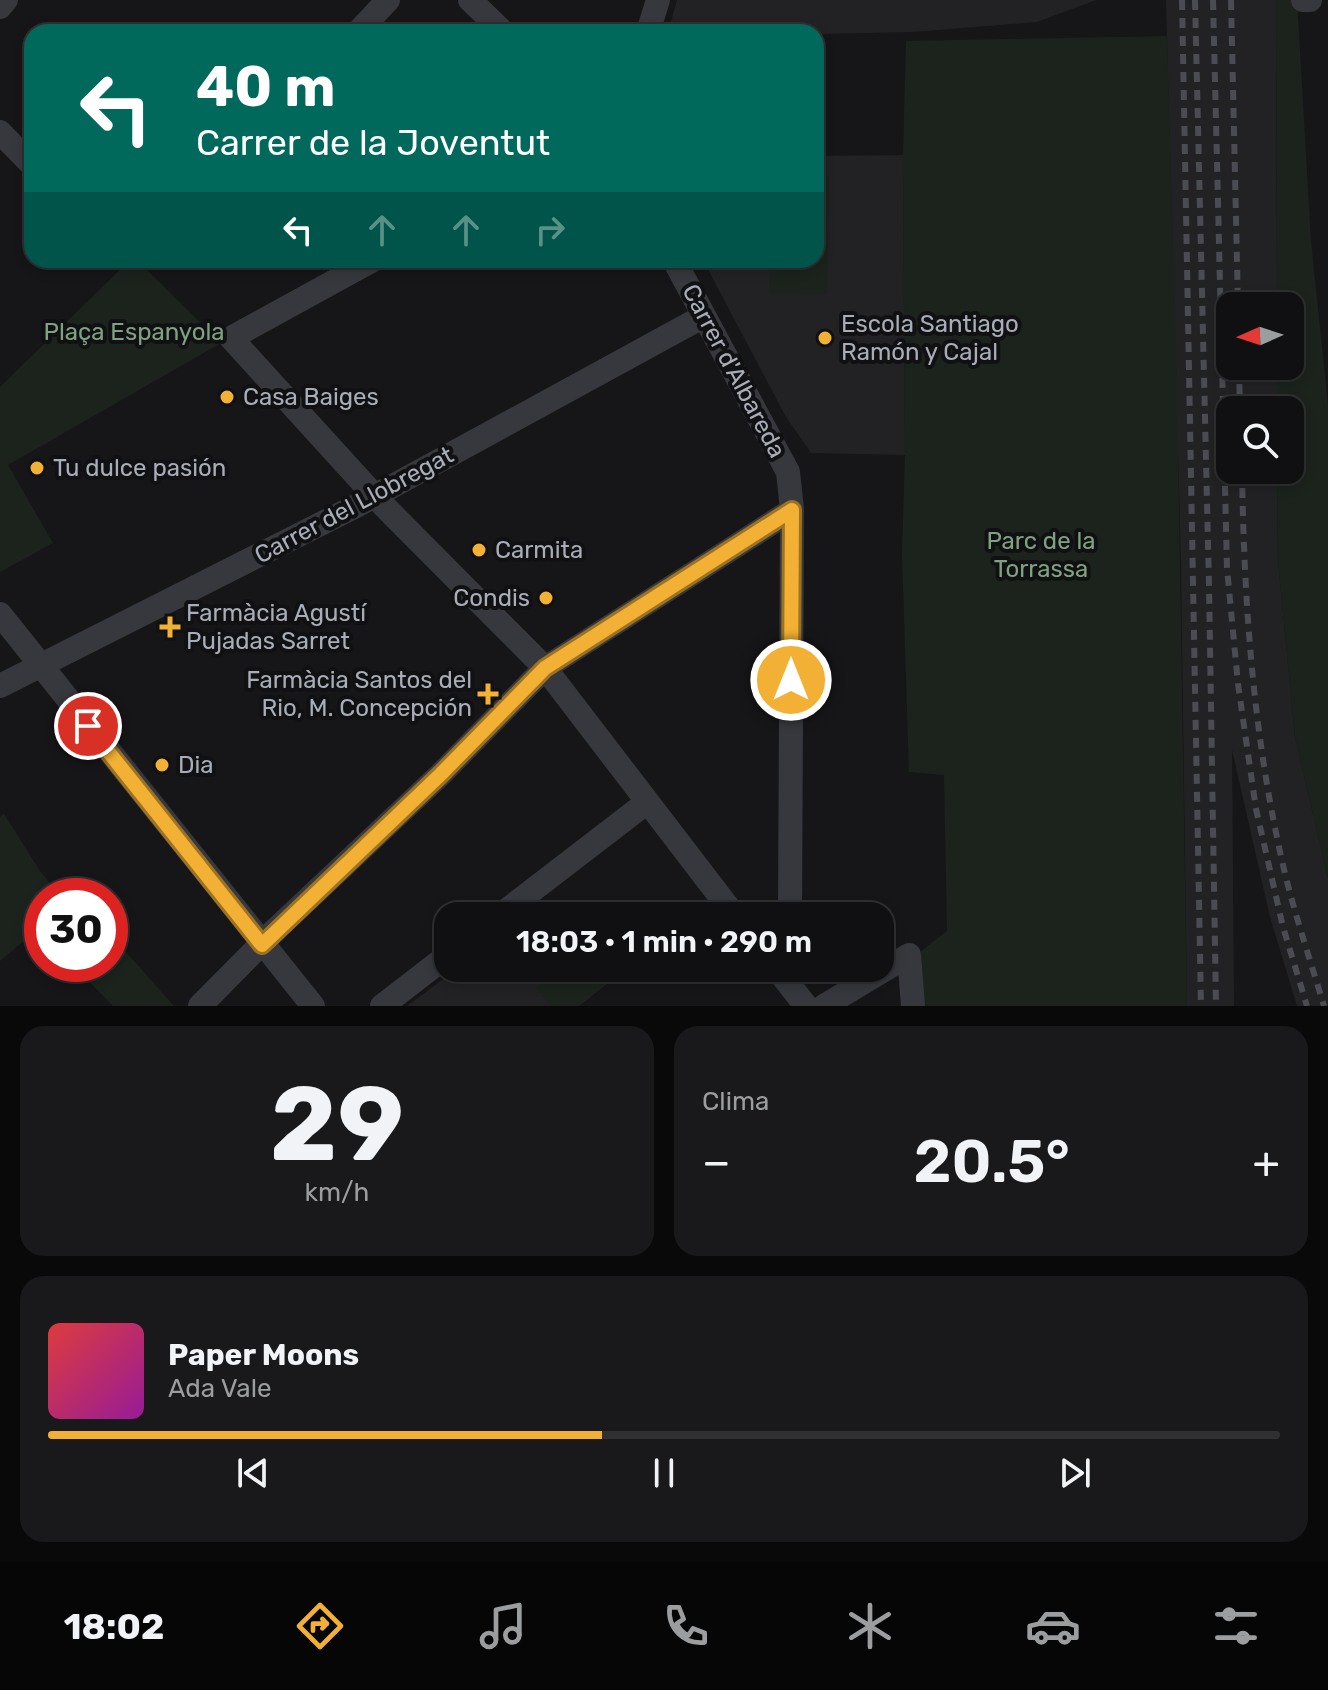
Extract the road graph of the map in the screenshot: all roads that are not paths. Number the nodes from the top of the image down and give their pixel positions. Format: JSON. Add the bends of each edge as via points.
{"nodes":[{"id":1,"x":6,"y":0,"type":"edge"},
{"id":2,"x":388,"y":0,"type":"edge"},
{"id":3,"x":470,"y":0,"type":"edge"},
{"id":4,"x":658,"y":0,"type":"edge"},
{"id":5,"x":1303,"y":0,"type":"edge"},
{"id":6,"x":1310,"y":0,"type":"edge"},
{"id":7,"x":0,"y":7,"type":"edge"},
{"id":8,"x":366,"y":24,"type":"edge"},
{"id":9,"x":495,"y":24,"type":"edge"},
{"id":10,"x":650,"y":24,"type":"edge"},
{"id":11,"x":0,"y":132,"type":"edge"},
{"id":12,"x":24,"y":157,"type":"edge"},
{"id":13,"x":358,"y":268,"type":"edge"},
{"id":14,"x":678,"y":268,"type":"edge"},
{"id":15,"x":704,"y":316,"type":"junction"},
{"id":16,"x":375,"y":496,"type":"junction"},
{"id":17,"x":792,"y":510,"type":"junction"},
{"id":18,"x":0,"y":614,"type":"edge"},
{"id":19,"x":41,"y":665,"type":"junction"},
{"id":20,"x":545,"y":668,"type":"junction"},
{"id":21,"x":0,"y":686,"type":"edge"},
{"id":22,"x":646,"y":803,"type":"junction"},
{"id":23,"x":517,"y":902,"type":"edge"},
{"id":24,"x":724,"y":902,"type":"edge"},
{"id":25,"x":790,"y":902,"type":"edge"},
{"id":26,"x":262,"y":945,"type":"junction"},
{"id":27,"x":434,"y":966,"type":"edge"},
{"id":28,"x":790,"y":982,"type":"edge"},
{"id":29,"x":200,"y":1006,"type":"edge"},
{"id":30,"x":313,"y":1006,"type":"edge"},
{"id":31,"x":382,"y":1006,"type":"edge"},
{"id":32,"x":806,"y":1006,"type":"edge"},
{"id":33,"x":824,"y":1006,"type":"edge"},
{"id":34,"x":913,"y":1006,"type":"edge"}],
"edges":[{"from":1,"to":7,"type":"street"},
{"from":2,"to":8,"type":"street"},
{"from":3,"to":9,"type":"street"},
{"from":4,"to":10,"type":"street"},
{"from":5,"to":6,"type":"street"},
{"from":11,"to":12,"type":"street"},
{"from":13,"to":16,"type":"street","via":[[231,338]]},
{"from":14,"to":15,"type":"street","name":"Carrer d'Albareda"},
{"from":15,"to":16,"type":"street","name":"Carrer del Llobregat"},
{"from":15,"to":17,"type":"street","name":"Carrer d'Albareda","via":[[788,472]]},
{"from":16,"to":19,"type":"street","name":"Carrer del Llobregat"},
{"from":16,"to":20,"type":"street"},
{"from":17,"to":20,"type":"street"},
{"from":17,"to":25,"type":"street","name":"Carrer d'Albareda"},
{"from":18,"to":19,"type":"street"},
{"from":19,"to":21,"type":"street","name":"Carrer del Llobregat"},
{"from":19,"to":26,"type":"street"},
{"from":20,"to":22,"type":"street"},
{"from":20,"to":26,"type":"street"},
{"from":22,"to":23,"type":"street"},
{"from":22,"to":24,"type":"street"},
{"from":26,"to":29,"type":"street"},
{"from":26,"to":30,"type":"street"},
{"from":27,"to":31,"type":"street"},
{"from":28,"to":32,"type":"street"},
{"from":33,"to":34,"type":"street","via":[[913,970]]}]}
